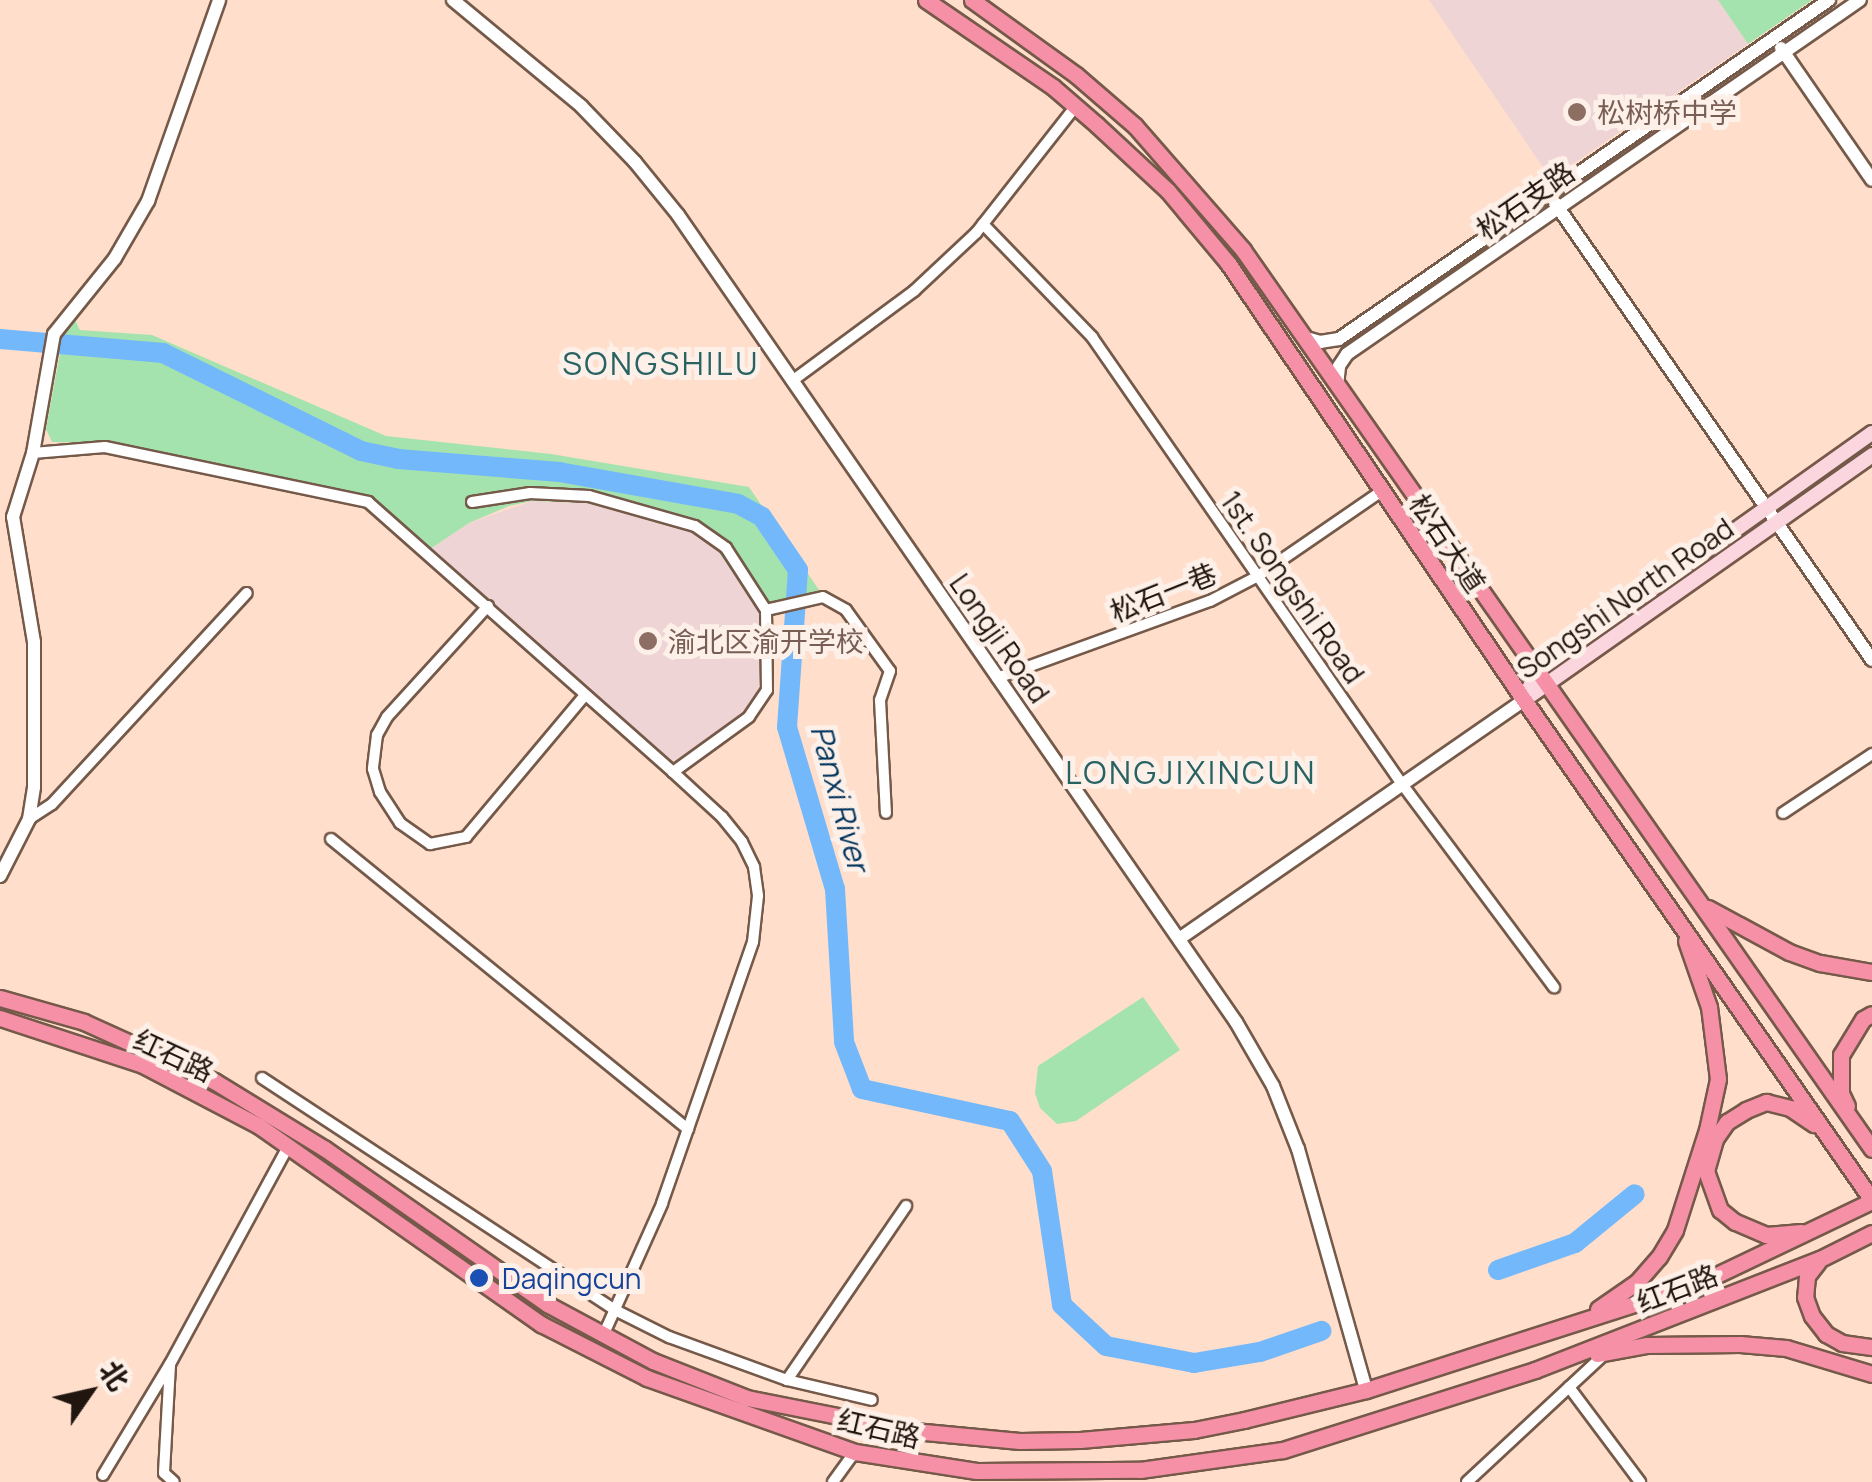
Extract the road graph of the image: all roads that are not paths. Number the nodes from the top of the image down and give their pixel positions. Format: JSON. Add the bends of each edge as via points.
{"nodes":[{"id":1,"x":219,"y":0,"type":"edge"},
{"id":2,"x":453,"y":0,"type":"edge"},
{"id":3,"x":927,"y":0,"type":"edge"},
{"id":4,"x":972,"y":0,"type":"edge"},
{"id":5,"x":1829,"y":0,"type":"edge"},
{"id":6,"x":1860,"y":0,"type":"edge"},
{"id":7,"x":990,"y":7,"type":"edge"},
{"id":8,"x":1774,"y":38,"type":"junction"},
{"id":9,"x":1783,"y":52,"type":"junction"},
{"id":10,"x":1076,"y":106,"type":"junction"},
{"id":11,"x":1872,"y":180,"type":"edge"},
{"id":12,"x":1548,"y":193,"type":"junction"},
{"id":13,"x":1558,"y":207,"type":"junction"},
{"id":14,"x":983,"y":224,"type":"junction"},
{"id":15,"x":1302,"y":336,"type":"junction"},
{"id":16,"x":792,"y":381,"type":"junction"},
{"id":17,"x":1336,"y":386,"type":"junction"},
{"id":18,"x":1872,"y":433,"type":"edge"},
{"id":19,"x":33,"y":452,"type":"junction"},
{"id":20,"x":1872,"y":455,"type":"edge"},
{"id":21,"x":1382,"y":490,"type":"junction"},
{"id":22,"x":472,"y":502,"type":"dead end"},
{"id":23,"x":1767,"y":506,"type":"junction"},
{"id":24,"x":1777,"y":521,"type":"junction"},
{"id":25,"x":1258,"y":576,"type":"junction"},
{"id":26,"x":247,"y":593,"type":"dead end"},
{"id":27,"x":488,"y":606,"type":"junction"},
{"id":28,"x":772,"y":608,"type":"junction"},
{"id":29,"x":1872,"y":660,"type":"edge"},
{"id":30,"x":997,"y":678,"type":"junction"},
{"id":31,"x":1542,"y":678,"type":"junction"},
{"id":32,"x":584,"y":694,"type":"junction"},
{"id":33,"x":1524,"y":700,"type":"junction"},
{"id":34,"x":1872,"y":754,"type":"edge"},
{"id":35,"x":673,"y":772,"type":"junction"},
{"id":36,"x":1402,"y":784,"type":"junction"},
{"id":37,"x":1783,"y":813,"type":"dead end"},
{"id":38,"x":886,"y":814,"type":"dead end"},
{"id":39,"x":29,"y":819,"type":"junction"},
{"id":40,"x":331,"y":839,"type":"dead end"},
{"id":41,"x":0,"y":876,"type":"edge"},
{"id":42,"x":1700,"y":903,"type":"junction"},
{"id":43,"x":1678,"y":919,"type":"junction"},
{"id":44,"x":1179,"y":939,"type":"junction"},
{"id":45,"x":1872,"y":972,"type":"edge"},
{"id":46,"x":1554,"y":987,"type":"dead end"},
{"id":47,"x":0,"y":998,"type":"edge"},
{"id":48,"x":1872,"y":1014,"type":"edge"},
{"id":49,"x":0,"y":1018,"type":"edge"},
{"id":50,"x":262,"y":1078,"type":"dead end"},
{"id":51,"x":1852,"y":1120,"type":"junction"},
{"id":52,"x":688,"y":1129,"type":"junction"},
{"id":53,"x":1825,"y":1132,"type":"junction"},
{"id":54,"x":289,"y":1145,"type":"junction"},
{"id":55,"x":1872,"y":1150,"type":"edge"},
{"id":56,"x":1872,"y":1200,"type":"edge"},
{"id":57,"x":906,"y":1206,"type":"dead end"},
{"id":58,"x":1815,"y":1232,"type":"junction"},
{"id":59,"x":1872,"y":1233,"type":"edge"},
{"id":60,"x":1820,"y":1260,"type":"junction"},
{"id":61,"x":613,"y":1309,"type":"junction"},
{"id":62,"x":603,"y":1336,"type":"junction"},
{"id":63,"x":1524,"y":1342,"type":"junction"},
{"id":64,"x":1872,"y":1347,"type":"edge"},
{"id":65,"x":1607,"y":1352,"type":"junction"},
{"id":66,"x":170,"y":1364,"type":"junction"},
{"id":67,"x":1535,"y":1370,"type":"junction"},
{"id":68,"x":1872,"y":1374,"type":"edge"},
{"id":69,"x":787,"y":1380,"type":"junction"},
{"id":70,"x":1569,"y":1387,"type":"junction"},
{"id":71,"x":1366,"y":1390,"type":"junction"},
{"id":72,"x":872,"y":1400,"type":"dead end"},
{"id":73,"x":855,"y":1452,"type":"junction"},
{"id":74,"x":102,"y":1475,"type":"dead end"},
{"id":75,"x":1471,"y":1481,"type":"edge"},
{"id":76,"x":174,"y":1482,"type":"edge"},
{"id":77,"x":834,"y":1482,"type":"edge"},
{"id":78,"x":1640,"y":1482,"type":"edge"}],
"edges":[{"from":1,"to":19,"type":"street","via":[[148,201],[115,258],[54,334]]},
{"from":2,"to":16,"type":"street","name":"Longji Road","via":[[581,106],[635,162]]},
{"from":3,"to":10,"type":"highway","name":"松石大道"},
{"from":4,"to":7,"type":"highway","name":"松石大道"},
{"from":5,"to":8,"type":"street"},
{"from":6,"to":9,"type":"street","name":"松石支路"},
{"from":7,"to":15,"type":"highway","name":"松石大道","via":[[1136,126],[1243,250]]},
{"from":8,"to":9,"type":"street"},
{"from":8,"to":12,"type":"street"},
{"from":9,"to":11,"type":"street"},
{"from":9,"to":13,"type":"street","name":"松石支路"},
{"from":10,"to":14,"type":"street"},
{"from":10,"to":21,"type":"highway","name":"松石大道","via":[[1168,191],[1228,263]]},
{"from":12,"to":13,"type":"street"},
{"from":12,"to":15,"type":"street","via":[[1340,340]]},
{"from":13,"to":17,"type":"street","name":"松石支路","via":[[1347,354]]},
{"from":13,"to":23,"type":"street"},
{"from":14,"to":16,"type":"street","via":[[914,292]]},
{"from":14,"to":25,"type":"street","name":"1st. Songshi Road","via":[[1092,337]]},
{"from":15,"to":17,"type":"highway","name":"松石大道"},
{"from":16,"to":30,"type":"street","name":"Longji Road"},
{"from":17,"to":31,"type":"highway","name":"松石大道"},
{"from":18,"to":23,"type":"main road","name":"Songshi North Road"},
{"from":19,"to":27,"type":"street","via":[[105,447],[354,498],[380,509]]},
{"from":19,"to":39,"type":"street","via":[[14,517],[36,673]]},
{"from":20,"to":24,"type":"main road","name":"Songshi North Road"},
{"from":21,"to":25,"type":"street","name":"松石一巷"},
{"from":21,"to":33,"type":"highway","name":"松石大道"},
{"from":22,"to":28,"type":"street","via":[[573,494],[695,526],[726,548]]},
{"from":23,"to":24,"type":"street"},
{"from":23,"to":31,"type":"main road","name":"Songshi North Road"},
{"from":24,"to":29,"type":"street"},
{"from":24,"to":31,"type":"main road","name":"Songshi North Road"},
{"from":25,"to":30,"type":"street","name":"松石一巷","via":[[1194,607]]},
{"from":25,"to":36,"type":"street","name":"1st. Songshi Road"},
{"from":26,"to":39,"type":"street","via":[[52,804]]},
{"from":27,"to":32,"type":"street"},
{"from":27,"to":32,"type":"street","via":[[377,735],[372,768],[400,823],[430,844],[466,837]]},
{"from":28,"to":35,"type":"street","via":[[769,672],[759,705]]},
{"from":28,"to":38,"type":"street","via":[[823,597],[846,610],[890,672],[880,700]]},
{"from":30,"to":44,"type":"street","name":"Longji Road"},
{"from":31,"to":33,"type":"main road","name":"Songshi North Road"},
{"from":31,"to":42,"type":"highway","name":"松石大道"},
{"from":32,"to":35,"type":"street"},
{"from":33,"to":36,"type":"street"},
{"from":33,"to":43,"type":"highway","name":"松石大道"},
{"from":34,"to":37,"type":"street"},
{"from":35,"to":52,"type":"street","via":[[742,842],[758,896],[754,942]]},
{"from":36,"to":44,"type":"street"},
{"from":36,"to":46,"type":"street","name":"1st. Songshi Road"},
{"from":39,"to":41,"type":"street"},
{"from":40,"to":52,"type":"street"},
{"from":42,"to":45,"type":"highway","via":[[1788,952]]},
{"from":42,"to":51,"type":"highway","name":"松石大道"},
{"from":43,"to":53,"type":"highway","name":"松石大道"},
{"from":43,"to":63,"type":"highway","via":[[1709,1008],[1718,1079],[1674,1230],[1659,1257],[1612,1302]]},
{"from":44,"to":71,"type":"street","name":"Longji Road","via":[[1256,1055],[1286,1116]]},
{"from":47,"to":62,"type":"highway","name":"红石路","via":[[84,1022],[214,1081]]},
{"from":48,"to":51,"type":"highway","via":[[1842,1055],[1842,1093]]},
{"from":49,"to":54,"type":"highway","name":"红石路","via":[[143,1065]]},
{"from":50,"to":61,"type":"street"},
{"from":51,"to":55,"type":"highway","name":"松石大道"},
{"from":52,"to":61,"type":"street"},
{"from":53,"to":56,"type":"highway","name":"松石大道"},
{"from":53,"to":58,"type":"highway","via":[[1790,1108],[1766,1102],[1726,1122],[1706,1171],[1720,1210],[1750,1231]]},
{"from":54,"to":66,"type":"street"},
{"from":54,"to":73,"type":"highway","name":"红石路","via":[[541,1324],[647,1378]]},
{"from":56,"to":58,"type":"highway"},
{"from":57,"to":69,"type":"street"},
{"from":58,"to":63,"type":"highway","name":"红石路","via":[[1702,1282]]},
{"from":59,"to":60,"type":"highway","name":"红石路"},
{"from":60,"to":64,"type":"highway","via":[[1807,1276],[1812,1316],[1842,1343]]},
{"from":60,"to":67,"type":"highway","name":"红石路"},
{"from":61,"to":62,"type":"street"},
{"from":61,"to":69,"type":"street"},
{"from":62,"to":71,"type":"highway","name":"红石路","via":[[747,1398],[855,1422],[1020,1441],[1194,1430]]},
{"from":63,"to":71,"type":"highway","name":"红石路"},
{"from":65,"to":67,"type":"highway"},
{"from":65,"to":68,"type":"highway","via":[[1740,1344],[1786,1348]]},
{"from":65,"to":70,"type":"street"},
{"from":66,"to":74,"type":"street"},
{"from":66,"to":76,"type":"street","via":[[164,1473]]},
{"from":67,"to":73,"type":"highway","name":"红石路","via":[[1283,1450],[1189,1465],[996,1472]]},
{"from":69,"to":72,"type":"street"},
{"from":70,"to":75,"type":"street"},
{"from":70,"to":78,"type":"street"},
{"from":73,"to":77,"type":"street"}]}
